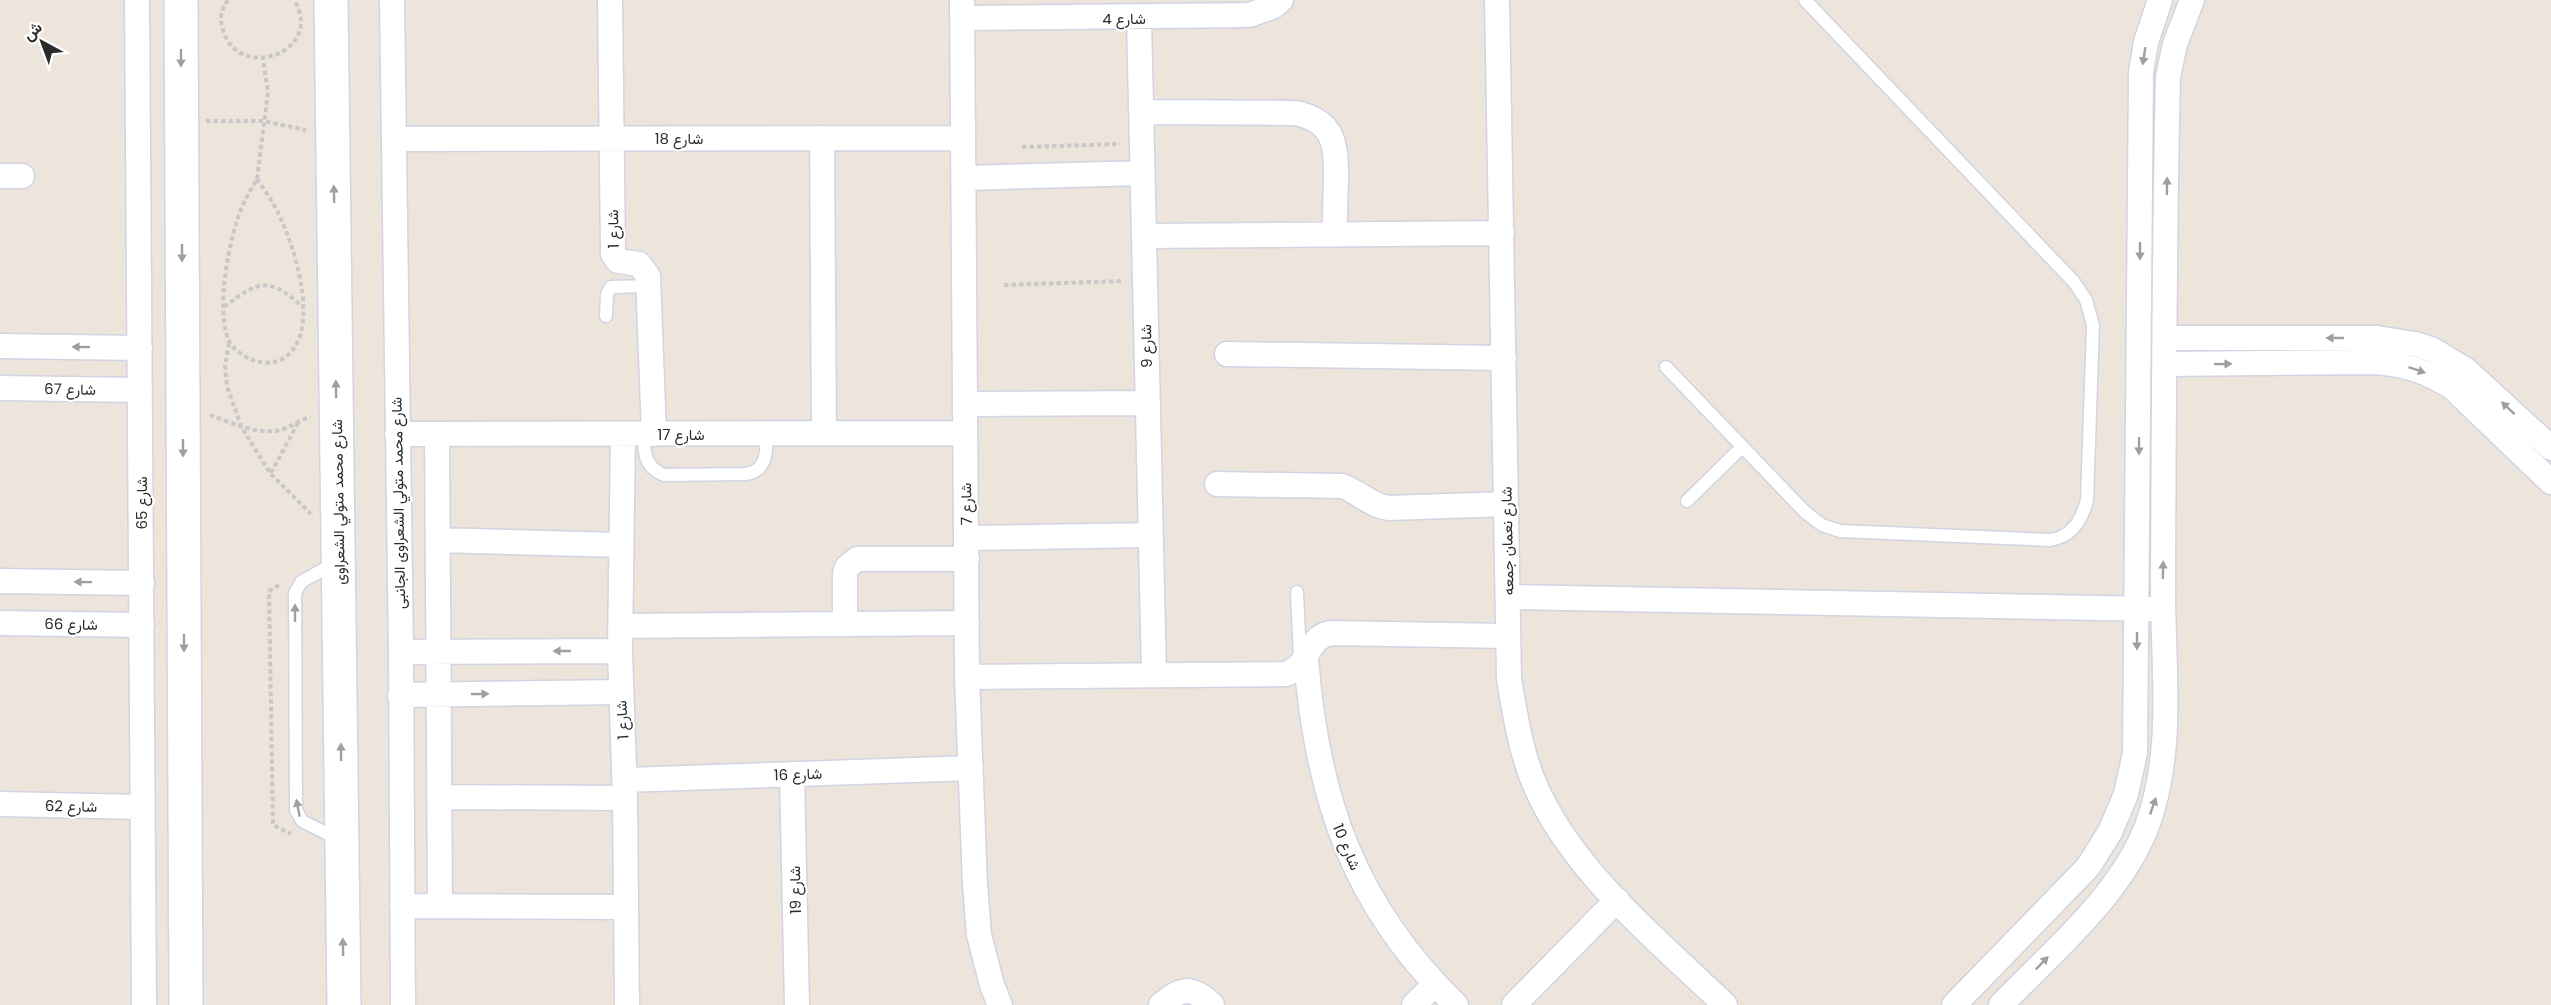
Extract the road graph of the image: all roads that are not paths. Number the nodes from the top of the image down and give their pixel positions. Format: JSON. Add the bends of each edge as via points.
{"nodes":[{"id":1,"x":137,"y":0,"type":"edge"},
{"id":2,"x":181,"y":0,"type":"edge"},
{"id":3,"x":331,"y":0,"type":"edge"},
{"id":4,"x":392,"y":0,"type":"edge"},
{"id":5,"x":610,"y":0,"type":"edge"},
{"id":6,"x":1281,"y":0,"type":"edge"},
{"id":7,"x":1497,"y":0,"type":"edge"},
{"id":8,"x":1805,"y":0,"type":"edge"},
{"id":9,"x":2160,"y":0,"type":"edge"},
{"id":10,"x":2192,"y":0,"type":"edge"},
{"id":11,"x":962,"y":9,"type":"edge"},
{"id":12,"x":1139,"y":18,"type":"junction"},
{"id":13,"x":1142,"y":112,"type":"junction"},
{"id":14,"x":612,"y":138,"type":"junction"},
{"id":15,"x":822,"y":138,"type":"junction"},
{"id":16,"x":963,"y":138,"type":"junction"},
{"id":17,"x":394,"y":139,"type":"junction"},
{"id":18,"x":1142,"y":172,"type":"junction"},
{"id":19,"x":964,"y":178,"type":"junction"},
{"id":20,"x":1502,"y":233,"type":"junction"},
{"id":21,"x":1335,"y":235,"type":"junction"},
{"id":22,"x":1144,"y":236,"type":"junction"},
{"id":23,"x":649,"y":286,"type":"junction"},
{"id":24,"x":2140,"y":309,"type":"junction"},
{"id":25,"x":2166,"y":309,"type":"junction"},
{"id":26,"x":606,"y":316,"type":"dead end"},
{"id":27,"x":2166,"y":338,"type":"junction"},
{"id":28,"x":0,"y":346,"type":"edge"},
{"id":29,"x":140,"y":348,"type":"junction"},
{"id":30,"x":1227,"y":354,"type":"dead end"},
{"id":31,"x":1504,"y":358,"type":"junction"},
{"id":32,"x":2165,"y":364,"type":"junction"},
{"id":33,"x":1666,"y":367,"type":"dead end"},
{"id":34,"x":0,"y":388,"type":"edge"},
{"id":35,"x":140,"y":390,"type":"junction"},
{"id":36,"x":1148,"y":403,"type":"junction"},
{"id":37,"x":965,"y":404,"type":"junction"},
{"id":38,"x":965,"y":433,"type":"junction"},
{"id":39,"x":397,"y":434,"type":"junction"},
{"id":40,"x":437,"y":434,"type":"junction"},
{"id":41,"x":640,"y":434,"type":"junction"},
{"id":42,"x":767,"y":434,"type":"junction"},
{"id":43,"x":824,"y":434,"type":"junction"},
{"id":44,"x":1742,"y":447,"type":"junction"},
{"id":45,"x":2551,"y":448,"type":"edge"},
{"id":46,"x":2551,"y":482,"type":"edge"},
{"id":47,"x":1217,"y":484,"type":"dead end"},
{"id":48,"x":1687,"y":501,"type":"dead end"},
{"id":49,"x":1506,"y":504,"type":"junction"},
{"id":50,"x":1150,"y":535,"type":"junction"},
{"id":51,"x":438,"y":540,"type":"junction"},
{"id":52,"x":621,"y":545,"type":"junction"},
{"id":53,"x":967,"y":548,"type":"junction"},
{"id":54,"x":339,"y":562,"type":"junction"},
{"id":55,"x":0,"y":581,"type":"edge"},
{"id":56,"x":142,"y":583,"type":"junction"},
{"id":57,"x":1297,"y":592,"type":"dead end"},
{"id":58,"x":1508,"y":597,"type":"junction"},
{"id":59,"x":2138,"y":608,"type":"junction"},
{"id":60,"x":2163,"y":609,"type":"junction"},
{"id":61,"x":0,"y":623,"type":"edge"},
{"id":62,"x":967,"y":623,"type":"junction"},
{"id":63,"x":845,"y":624,"type":"junction"},
{"id":64,"x":142,"y":625,"type":"junction"},
{"id":65,"x":620,"y":626,"type":"junction"},
{"id":66,"x":1508,"y":636,"type":"junction"},
{"id":67,"x":620,"y":651,"type":"junction"},
{"id":68,"x":401,"y":652,"type":"junction"},
{"id":69,"x":439,"y":652,"type":"junction"},
{"id":70,"x":1303,"y":663,"type":"junction"},
{"id":71,"x":1154,"y":675,"type":"junction"},
{"id":72,"x":967,"y":677,"type":"junction"},
{"id":73,"x":621,"y":692,"type":"junction"},
{"id":74,"x":400,"y":695,"type":"junction"},
{"id":75,"x":439,"y":695,"type":"junction"},
{"id":76,"x":971,"y":768,"type":"junction"},
{"id":77,"x":792,"y":774,"type":"junction"},
{"id":78,"x":625,"y":789,"type":"junction"},
{"id":79,"x":439,"y":798,"type":"junction"},
{"id":80,"x":0,"y":804,"type":"edge"},
{"id":81,"x":143,"y":807,"type":"junction"},
{"id":82,"x":342,"y":840,"type":"junction"},
{"id":83,"x":1617,"y":900,"type":"junction"},
{"id":84,"x":402,"y":906,"type":"junction"},
{"id":85,"x":440,"y":906,"type":"junction"},
{"id":86,"x":626,"y":907,"type":"junction"},
{"id":87,"x":1435,"y":984,"type":"junction"},
{"id":88,"x":144,"y":1005,"type":"edge"},
{"id":89,"x":186,"y":1005,"type":"edge"},
{"id":90,"x":344,"y":1005,"type":"edge"},
{"id":91,"x":403,"y":1005,"type":"edge"},
{"id":92,"x":627,"y":1005,"type":"edge"},
{"id":93,"x":797,"y":1005,"type":"edge"},
{"id":94,"x":1000,"y":1005,"type":"edge"},
{"id":95,"x":1161,"y":1005,"type":"edge"},
{"id":96,"x":1212,"y":1005,"type":"edge"},
{"id":97,"x":1414,"y":1005,"type":"edge"},
{"id":98,"x":1456,"y":1005,"type":"edge"},
{"id":99,"x":1514,"y":1005,"type":"edge"},
{"id":100,"x":1725,"y":1005,"type":"edge"},
{"id":101,"x":1954,"y":1005,"type":"edge"},
{"id":102,"x":2001,"y":1005,"type":"edge"}],
"edges":[{"from":1,"to":29,"type":"street","name":"شارع 65"},
{"from":2,"to":89,"type":"street","one_way":true},
{"from":54,"to":3,"type":"street","name":"شارع محمد متولي الشعراوى","one_way":true},
{"from":4,"to":17,"type":"street","name":"شارع محمد متولي الشعراوى الجانبى"},
{"from":5,"to":14,"type":"street","name":"شارع 1"},
{"from":6,"to":12,"type":"street","name":"شارع 4","via":[[1249,15]]},
{"from":7,"to":20,"type":"street","name":"شارع نعمان جمعه"},
{"from":8,"to":44,"type":"lane","via":[[2081,291],[2093,325],[2087,500],[2083,517],[2058,539],[1840,531],[1822,525],[1805,512]]},
{"from":9,"to":24,"type":"street","one_way":true,"via":[[2141,72]]},
{"from":25,"to":10,"type":"street","one_way":true,"via":[[2168,77],[2175,44]]},
{"from":11,"to":12,"type":"street","name":"شارع 4"},
{"from":11,"to":16,"type":"street","name":"شارع 7"},
{"from":12,"to":13,"type":"street","name":"شارع 9"},
{"from":13,"to":18,"type":"street","name":"شارع 9"},
{"from":13,"to":21,"type":"street","via":[[1296,112],[1310,116],[1332,137],[1336,152]]},
{"from":14,"to":15,"type":"street","name":"شارع 18"},
{"from":14,"to":17,"type":"street","name":"شارع 18"},
{"from":14,"to":23,"type":"street","name":"شارع 1","via":[[613,254],[618,261],[643,267]]},
{"from":15,"to":16,"type":"street","name":"شارع 18"},
{"from":15,"to":43,"type":"street"},
{"from":16,"to":19,"type":"street","name":"شارع 7"},
{"from":17,"to":39,"type":"street","name":"شارع محمد متولي الشعراوى الجانبى"},
{"from":18,"to":19,"type":"street"},
{"from":18,"to":22,"type":"street","name":"شارع 9"},
{"from":19,"to":37,"type":"street","name":"شارع 7"},
{"from":20,"to":21,"type":"street"},
{"from":20,"to":31,"type":"street","name":"شارع نعمان جمعه"},
{"from":21,"to":22,"type":"street"},
{"from":22,"to":36,"type":"street","name":"شارع 9"},
{"from":23,"to":26,"type":"lane","via":[[611,287]]},
{"from":23,"to":41,"type":"street","name":"شارع 1"},
{"from":24,"to":25,"type":"street"},
{"from":24,"to":59,"type":"street","one_way":true},
{"from":25,"to":27,"type":"street"},
{"from":27,"to":32,"type":"street"},
{"from":45,"to":27,"type":"street","one_way":true,"via":[[2466,370],[2415,344],[2377,338]]},
{"from":29,"to":28,"type":"street","one_way":true},
{"from":29,"to":35,"type":"street","name":"شارع 65"},
{"from":30,"to":31,"type":"street"},
{"from":31,"to":49,"type":"street","name":"شارع نعمان جمعه"},
{"from":32,"to":46,"type":"street","one_way":true,"via":[[2371,362],[2414,368],[2453,388]]},
{"from":60,"to":32,"type":"street","one_way":true},
{"from":33,"to":44,"type":"lane"},
{"from":34,"to":35,"type":"street","name":"شارع 67"},
{"from":35,"to":56,"type":"street","name":"شارع 65"},
{"from":36,"to":37,"type":"street"},
{"from":36,"to":50,"type":"street","name":"شارع 9"},
{"from":37,"to":38,"type":"street","name":"شارع 7"},
{"from":38,"to":43,"type":"street","name":"شارع 17"},
{"from":38,"to":53,"type":"street","name":"شارع 7"},
{"from":39,"to":40,"type":"street","name":"شارع 17"},
{"from":39,"to":68,"type":"street","name":"شارع محمد متولي الشعراوى الجانبى"},
{"from":40,"to":41,"type":"street","name":"شارع 17"},
{"from":40,"to":51,"type":"street"},
{"from":41,"to":42,"type":"street","name":"شارع 17"},
{"from":41,"to":42,"type":"lane","via":[[651,468],[664,475],[699,475],[758,470],[766,460]]},
{"from":41,"to":52,"type":"street","name":"شارع 1"},
{"from":42,"to":43,"type":"street","name":"شارع 17"},
{"from":44,"to":48,"type":"lane"},
{"from":47,"to":49,"type":"street","via":[[1342,486],[1388,508]]},
{"from":49,"to":58,"type":"street","name":"شارع نعمان جمعه"},
{"from":50,"to":53,"type":"street"},
{"from":50,"to":71,"type":"street","name":"شارع 9"},
{"from":51,"to":52,"type":"street"},
{"from":51,"to":69,"type":"street"},
{"from":52,"to":65,"type":"street","name":"شارع 1"},
{"from":53,"to":62,"type":"street","name":"شارع 7"},
{"from":53,"to":63,"type":"street","via":[[857,559],[845,573]]},
{"from":82,"to":54,"type":"street","name":"شارع محمد متولي الشعراوى","one_way":true},
{"from":82,"to":54,"type":"lane","one_way":true,"via":[[302,821],[296,810],[295,593],[302,582]]},
{"from":56,"to":55,"type":"street","one_way":true},
{"from":56,"to":64,"type":"street","name":"شارع 65"},
{"from":57,"to":70,"type":"lane"},
{"from":58,"to":59,"type":"street"},
{"from":58,"to":66,"type":"street","name":"شارع نعمان جمعه"},
{"from":59,"to":60,"type":"street"},
{"from":59,"to":101,"type":"street","one_way":true,"via":[[2135,753],[2126,794],[2110,832],[2088,867],[2061,898]]},
{"from":102,"to":60,"type":"street","one_way":true,"via":[[2111,888],[2146,828],[2163,761]]},
{"from":61,"to":64,"type":"street","name":"شارع 66"},
{"from":62,"to":63,"type":"street"},
{"from":62,"to":72,"type":"street","name":"شارع 7"},
{"from":63,"to":65,"type":"street"},
{"from":64,"to":81,"type":"street","name":"شارع 65"},
{"from":65,"to":67,"type":"street","name":"شارع 1"},
{"from":66,"to":70,"type":"street","via":[[1330,633],[1314,642]]},
{"from":66,"to":83,"type":"street","name":"شارع نعمان جمعه","via":[[1509,679],[1519,740],[1540,797],[1572,850]]},
{"from":67,"to":69,"type":"street","one_way":true},
{"from":67,"to":73,"type":"street","name":"شارع 1"},
{"from":68,"to":69,"type":"street"},
{"from":68,"to":74,"type":"street","name":"شارع محمد متولي الشعراوى الجانبى"},
{"from":69,"to":75,"type":"street"},
{"from":70,"to":71,"type":"street","via":[[1286,674]]},
{"from":70,"to":87,"type":"street","name":"شارع 10","via":[[1316,748],[1336,822],[1388,925]]},
{"from":71,"to":72,"type":"street"},
{"from":72,"to":76,"type":"street","name":"شارع 7"},
{"from":75,"to":73,"type":"street","one_way":true},
{"from":73,"to":78,"type":"street","name":"شارع 1"},
{"from":74,"to":75,"type":"street"},
{"from":74,"to":84,"type":"street","name":"شارع محمد متولي الشعراوى الجانبى"},
{"from":75,"to":79,"type":"street"},
{"from":76,"to":77,"type":"street","name":"شارع 16"},
{"from":76,"to":94,"type":"street","name":"شارع 7","via":[[979,936]]},
{"from":77,"to":78,"type":"street","name":"شارع 16"},
{"from":77,"to":93,"type":"street","name":"شارع 19"},
{"from":78,"to":79,"type":"street","name":"شارع 16"},
{"from":78,"to":86,"type":"street","name":"شارع 1"},
{"from":79,"to":85,"type":"street"},
{"from":80,"to":81,"type":"street","name":"شارع 62"},
{"from":81,"to":88,"type":"street","name":"شارع 65"},
{"from":90,"to":82,"type":"street","name":"شارع محمد متولي الشعراوى","one_way":true},
{"from":83,"to":99,"type":"street"},
{"from":83,"to":100,"type":"street","name":"شارع نعمان جمعه"},
{"from":84,"to":85,"type":"street"},
{"from":84,"to":91,"type":"street","name":"شارع محمد متولي الشعراوى الجانبى"},
{"from":85,"to":86,"type":"street"},
{"from":86,"to":92,"type":"street","name":"شارع 1"},
{"from":87,"to":97,"type":"street"},
{"from":87,"to":98,"type":"street","name":"شارع 10"},
{"from":95,"to":96,"type":"street","via":[[1182,991],[1201,994]]}]}
